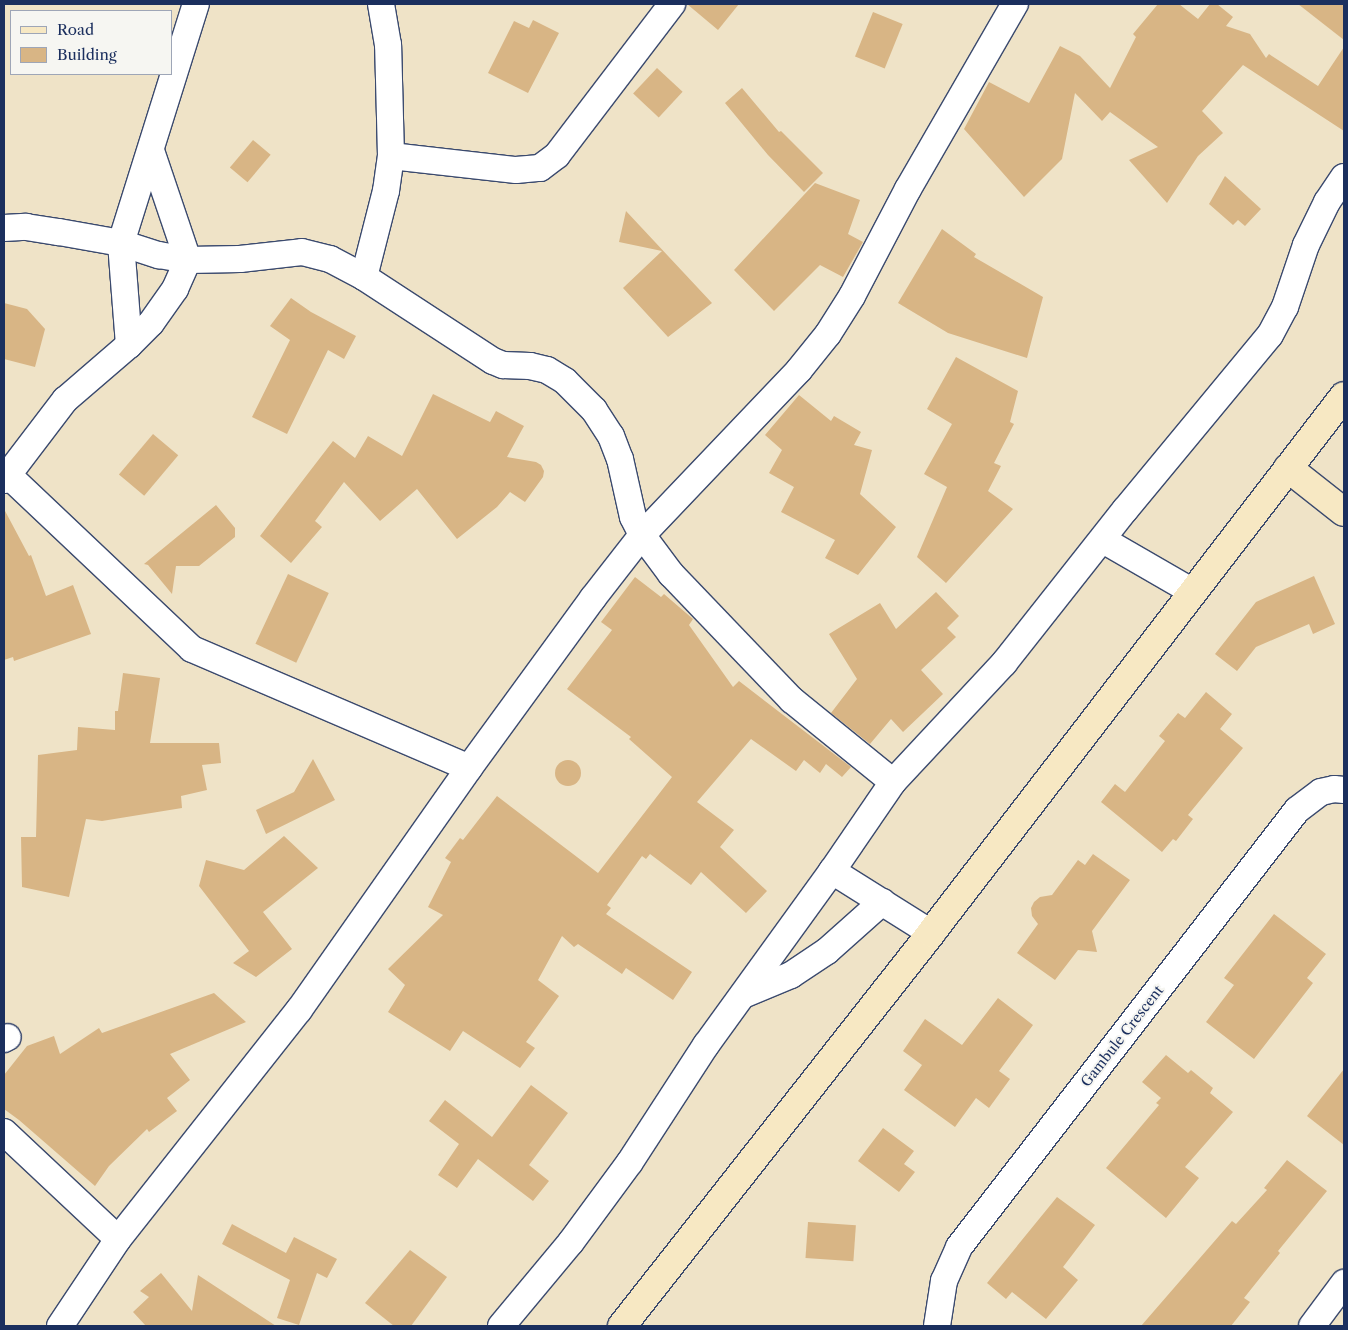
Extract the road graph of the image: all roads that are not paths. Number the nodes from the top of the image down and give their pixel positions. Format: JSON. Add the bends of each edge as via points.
{"nodes":[{"id":1,"x":196,"y":4,"type":"edge"},
{"id":2,"x":381,"y":4,"type":"edge"},
{"id":3,"x":672,"y":4,"type":"edge"},
{"id":4,"x":1015,"y":4,"type":"edge"},
{"id":5,"x":151,"y":151,"type":"junction"},
{"id":6,"x":391,"y":156,"type":"junction"},
{"id":7,"x":1344,"y":177,"type":"edge"},
{"id":8,"x":4,"y":228,"type":"edge"},
{"id":9,"x":121,"y":243,"type":"junction"},
{"id":10,"x":188,"y":260,"type":"junction"},
{"id":11,"x":364,"y":277,"type":"junction"},
{"id":12,"x":129,"y":345,"type":"junction"},
{"id":13,"x":1344,"y":396,"type":"edge"},
{"id":14,"x":1288,"y":468,"type":"junction"},
{"id":15,"x":6,"y":478,"type":"edge"},
{"id":16,"x":1344,"y":512,"type":"edge"},
{"id":17,"x":642,"y":536,"type":"junction"},
{"id":18,"x":1103,"y":540,"type":"junction"},
{"id":19,"x":1193,"y":592,"type":"junction"},
{"id":20,"x":469,"y":768,"type":"junction"},
{"id":21,"x":893,"y":782,"type":"junction"},
{"id":22,"x":1344,"y":790,"type":"edge"},
{"id":23,"x":832,"y":871,"type":"junction"},
{"id":24,"x":882,"y":902,"type":"junction"},
{"id":25,"x":931,"y":933,"type":"junction"},
{"id":26,"x":742,"y":996,"type":"junction"},
{"id":27,"x":4,"y":1132,"type":"edge"},
{"id":28,"x":118,"y":1240,"type":"junction"},
{"id":29,"x":1344,"y":1284,"type":"edge"},
{"id":30,"x":942,"y":1323,"type":"edge"},
{"id":31,"x":60,"y":1326,"type":"edge"},
{"id":32,"x":501,"y":1326,"type":"edge"},
{"id":33,"x":622,"y":1326,"type":"edge"},
{"id":34,"x":1312,"y":1326,"type":"edge"}],
"edges":[{"from":1,"to":5,"type":"street"},
{"from":2,"to":6,"type":"street","via":[[388,45]]},
{"from":3,"to":6,"type":"street","via":[[557,155],[540,168],[516,170]]},
{"from":4,"to":17,"type":"street","via":[[828,334],[799,370]]},
{"from":5,"to":9,"type":"street"},
{"from":5,"to":10,"type":"street"},
{"from":6,"to":11,"type":"street","via":[[386,191]]},
{"from":7,"to":18,"type":"street","via":[[1327,202],[1306,245],[1285,307],[1270,335]]},
{"from":8,"to":9,"type":"street","via":[[34,228]]},
{"from":9,"to":10,"type":"street"},
{"from":9,"to":12,"type":"street"},
{"from":10,"to":11,"type":"street","via":[[240,259],[302,252],[330,259]]},
{"from":10,"to":12,"type":"street","via":[[164,307]]},
{"from":11,"to":17,"type":"street","via":[[493,361],[503,366],[547,370],[565,381],[594,410],[611,436],[620,459],[633,517]]},
{"from":12,"to":15,"type":"street","via":[[65,400]]},
{"from":13,"to":14,"type":"main road"},
{"from":14,"to":16,"type":"main road"},
{"from":14,"to":19,"type":"main road"},
{"from":15,"to":20,"type":"street","via":[[192,649]]},
{"from":17,"to":20,"type":"street"},
{"from":17,"to":21,"type":"street","via":[[670,574],[792,700]]},
{"from":18,"to":19,"type":"street"},
{"from":18,"to":21,"type":"street","via":[[1004,663]]},
{"from":19,"to":25,"type":"main road"},
{"from":20,"to":28,"type":"street","via":[[299,1010]]},
{"from":21,"to":23,"type":"street"},
{"from":22,"to":30,"type":"street","name":"Gambule Crescent","via":[[1321,792],[1298,810],[959,1247],[944,1281]]},
{"from":23,"to":24,"type":"street"},
{"from":23,"to":26,"type":"street"},
{"from":24,"to":25,"type":"street"},
{"from":24,"to":26,"type":"street","via":[[827,951],[791,975]]},
{"from":25,"to":33,"type":"main road"},
{"from":26,"to":32,"type":"street","via":[[630,1162],[583,1226]]},
{"from":27,"to":28,"type":"street"},
{"from":28,"to":31,"type":"street"},
{"from":29,"to":34,"type":"street"}]}
